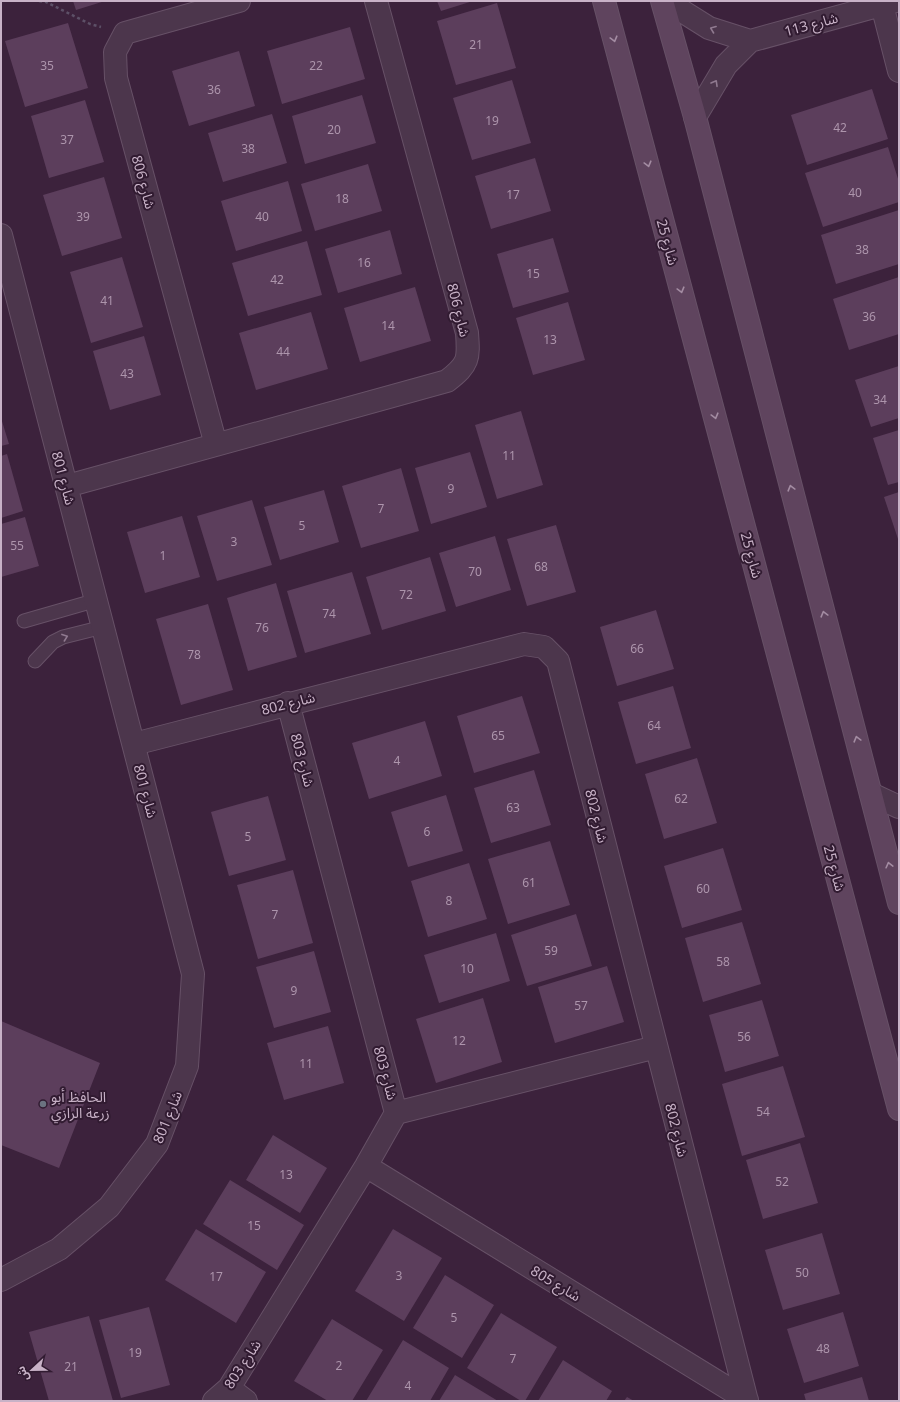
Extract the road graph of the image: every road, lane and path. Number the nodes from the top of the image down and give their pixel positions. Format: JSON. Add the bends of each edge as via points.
{"nodes":[{"id":1,"x":39,"y":1,"type":"edge"},
{"id":2,"x":239,"y":1,"type":"edge"},
{"id":3,"x":376,"y":1,"type":"edge"},
{"id":4,"x":604,"y":1,"type":"edge"},
{"id":5,"x":662,"y":1,"type":"edge"},
{"id":6,"x":666,"y":1,"type":"edge"},
{"id":7,"x":889,"y":3,"type":"edge"},
{"id":8,"x":125,"y":33,"type":"junction"},
{"id":9,"x":750,"y":41,"type":"junction"},
{"id":10,"x":899,"y":71,"type":"edge"},
{"id":11,"x":695,"y":117,"type":"junction"},
{"id":12,"x":1,"y":235,"type":"edge"},
{"id":13,"x":216,"y":445,"type":"junction"},
{"id":14,"x":67,"y":486,"type":"junction"},
{"id":15,"x":97,"y":600,"type":"junction"},
{"id":16,"x":24,"y":621,"type":"dead end"},
{"id":17,"x":103,"y":626,"type":"junction"},
{"id":18,"x":35,"y":661,"type":"dead end"},
{"id":19,"x":288,"y":703,"type":"junction"},
{"id":20,"x":134,"y":744,"type":"junction"},
{"id":21,"x":871,"y":794,"type":"junction"},
{"id":22,"x":899,"y":807,"type":"edge"},
{"id":23,"x":899,"y":899,"type":"edge"},
{"id":24,"x":656,"y":1048,"type":"junction"},
{"id":25,"x":899,"y":1109,"type":"edge"},
{"id":26,"x":396,"y":1113,"type":"junction"},
{"id":27,"x":366,"y":1166,"type":"junction"},
{"id":28,"x":1,"y":1280,"type":"edge"},
{"id":29,"x":221,"y":1394,"type":"edge"},
{"id":30,"x":747,"y":1400,"type":"edge"},
{"id":31,"x":246,"y":1401,"type":"edge"}],
"edges":[{"from":1,"to":8,"type":"path","via":[[90,24]]},
{"from":2,"to":8,"type":"street"},
{"from":3,"to":13,"type":"street","name":"شارع 806","via":[[466,333],[466,363],[447,381]]},
{"from":4,"to":25,"type":"street","name":"شارع 25","one_way":true},
{"from":5,"to":11,"type":"street"},
{"from":9,"to":6,"type":"street","one_way":true,"via":[[709,28]]},
{"from":7,"to":9,"type":"street","name":"شارع 113"},
{"from":7,"to":10,"type":"street"},
{"from":8,"to":13,"type":"street","name":"شارع 806","via":[[115,52],[116,78]]},
{"from":11,"to":9,"type":"street","name":"شارع 113","one_way":true,"via":[[726,65]]},
{"from":21,"to":11,"type":"street","one_way":true},
{"from":12,"to":14,"type":"street","name":"شارع 801"},
{"from":13,"to":14,"type":"street","name":"شارع 806"},
{"from":14,"to":15,"type":"street","name":"شارع 801"},
{"from":15,"to":16,"type":"lane"},
{"from":15,"to":17,"type":"street","name":"شارع 801"},
{"from":18,"to":17,"type":"lane","one_way":true,"via":[[53,642]]},
{"from":17,"to":20,"type":"street","name":"شارع 801"},
{"from":19,"to":20,"type":"street","name":"شارع 802"},
{"from":19,"to":24,"type":"street","name":"شارع 802","via":[[524,644],[544,647],[558,662]]},
{"from":19,"to":26,"type":"street","name":"شارع 803"},
{"from":20,"to":28,"type":"street","name":"شارع 801","via":[[193,974],[187,1066],[157,1144],[109,1207],[59,1249]]},
{"from":21,"to":22,"type":"street"},
{"from":23,"to":21,"type":"street","one_way":true},
{"from":24,"to":26,"type":"street"},
{"from":24,"to":30,"type":"street","name":"شارع 802"},
{"from":26,"to":27,"type":"street","name":"شارع 803"},
{"from":27,"to":29,"type":"street","name":"شارع 803"},
{"from":27,"to":30,"type":"street","name":"شارع 805"},
{"from":29,"to":31,"type":"street"}]}
